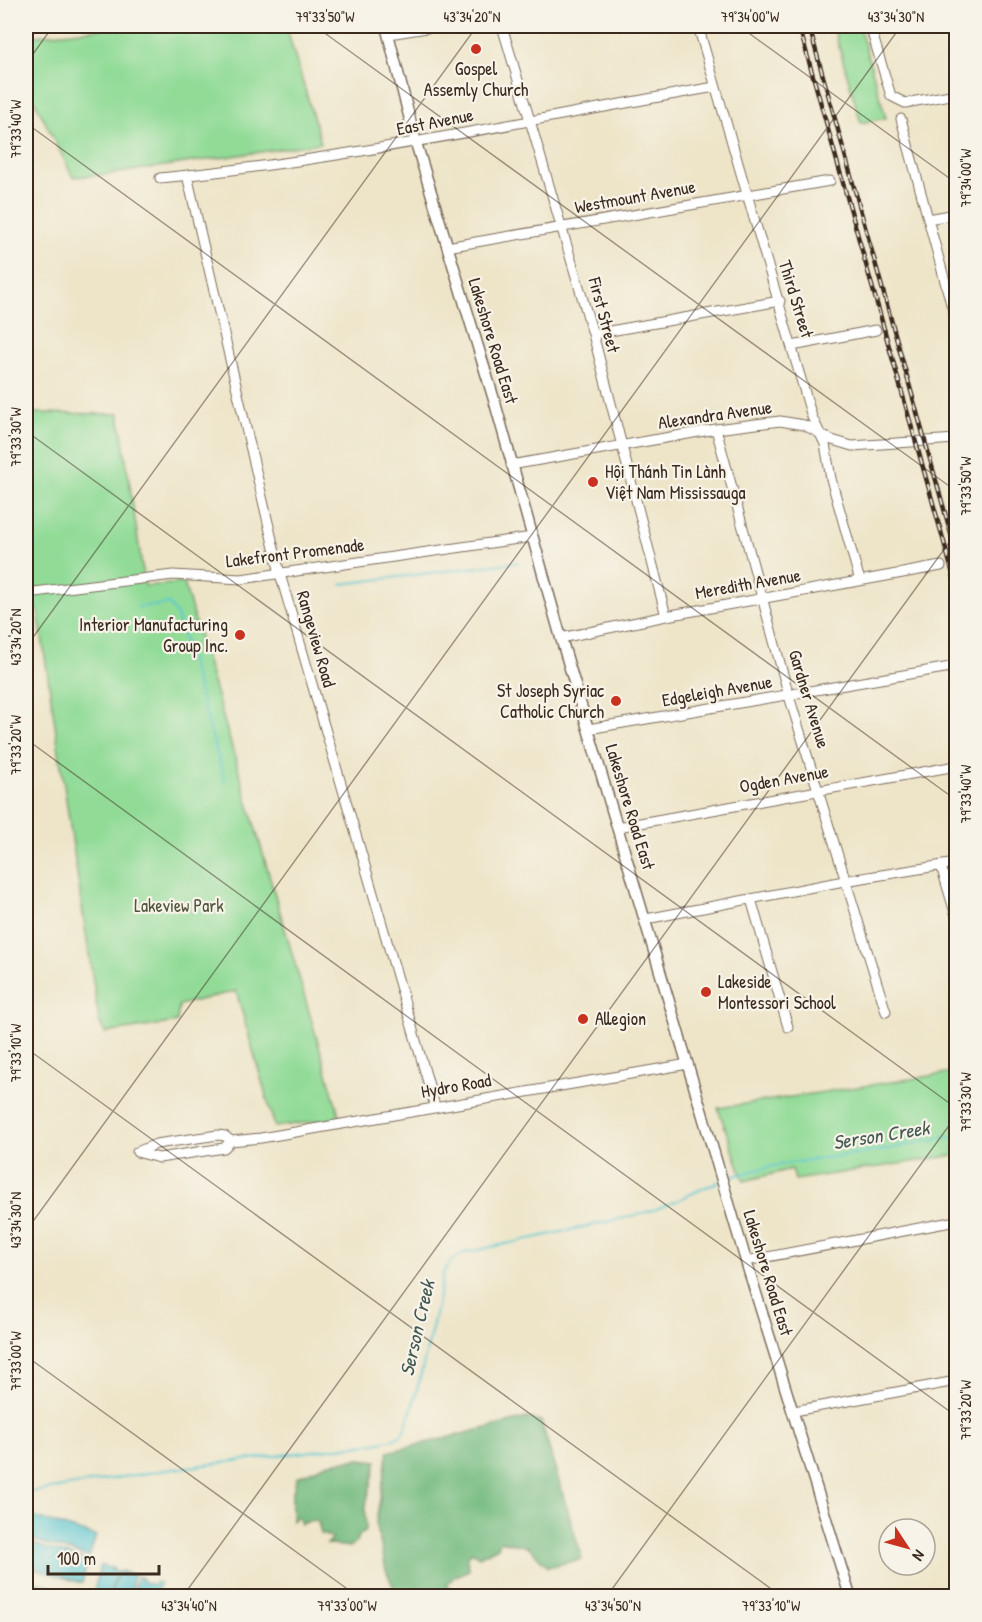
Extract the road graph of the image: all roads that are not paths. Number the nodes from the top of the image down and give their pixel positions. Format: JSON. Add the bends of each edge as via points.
{"nodes":[{"id":1,"x":439,"y":26,"type":"edge"},
{"id":2,"x":502,"y":26,"type":"edge"},
{"id":3,"x":698,"y":26,"type":"edge"},
{"id":4,"x":870,"y":26,"type":"edge"},
{"id":5,"x":387,"y":30,"type":"edge"},
{"id":6,"x":715,"y":87,"type":"junction"},
{"id":7,"x":957,"y":94,"type":"edge"},
{"id":8,"x":902,"y":119,"type":"dead end"},
{"id":9,"x":529,"y":120,"type":"junction"},
{"id":10,"x":416,"y":143,"type":"junction"},
{"id":11,"x":187,"y":175,"type":"junction"},
{"id":12,"x":160,"y":178,"type":"dead end"},
{"id":13,"x":830,"y":181,"type":"dead end"},
{"id":14,"x":746,"y":194,"type":"junction"},
{"id":15,"x":957,"y":214,"type":"edge"},
{"id":16,"x":928,"y":219,"type":"junction"},
{"id":17,"x":561,"y":226,"type":"junction"},
{"id":18,"x":447,"y":247,"type":"junction"},
{"id":19,"x":780,"y":300,"type":"junction"},
{"id":20,"x":957,"y":322,"type":"edge"},
{"id":21,"x":876,"y":330,"type":"dead end"},
{"id":22,"x":593,"y":334,"type":"junction"},
{"id":23,"x":792,"y":346,"type":"junction"},
{"id":24,"x":716,"y":429,"type":"junction"},
{"id":25,"x":821,"y":433,"type":"junction"},
{"id":26,"x":957,"y":439,"type":"edge"},
{"id":27,"x":620,"y":447,"type":"junction"},
{"id":28,"x":512,"y":465,"type":"junction"},
{"id":29,"x":532,"y":537,"type":"junction"},
{"id":30,"x":941,"y":567,"type":"dead end"},
{"id":31,"x":280,"y":574,"type":"junction"},
{"id":32,"x":860,"y":581,"type":"junction"},
{"id":33,"x":26,"y":592,"type":"edge"},
{"id":34,"x":763,"y":598,"type":"junction"},
{"id":35,"x":666,"y":616,"type":"junction"},
{"id":36,"x":561,"y":638,"type":"junction"},
{"id":37,"x":957,"y":666,"type":"edge"},
{"id":38,"x":789,"y":696,"type":"junction"},
{"id":39,"x":588,"y":729,"type":"junction"},
{"id":40,"x":957,"y":766,"type":"edge"},
{"id":41,"x":819,"y":789,"type":"junction"},
{"id":42,"x":618,"y":827,"type":"junction"},
{"id":43,"x":957,"y":863,"type":"edge"},
{"id":44,"x":941,"y":866,"type":"junction"},
{"id":45,"x":844,"y":881,"type":"junction"},
{"id":46,"x":752,"y":899,"type":"junction"},
{"id":47,"x":957,"y":916,"type":"edge"},
{"id":48,"x":646,"y":919,"type":"junction"},
{"id":49,"x":886,"y":1012,"type":"dead end"},
{"id":50,"x":788,"y":1027,"type":"dead end"},
{"id":51,"x":688,"y":1064,"type":"junction"},
{"id":52,"x":435,"y":1106,"type":"junction"},
{"id":53,"x":231,"y":1141,"type":"junction"},
{"id":54,"x":957,"y":1221,"type":"edge"},
{"id":55,"x":746,"y":1261,"type":"junction"},
{"id":56,"x":957,"y":1381,"type":"edge"},
{"id":57,"x":794,"y":1411,"type":"junction"},
{"id":58,"x":850,"y":1596,"type":"edge"}],
"edges":[{"from":1,"to":5,"type":"street"},
{"from":2,"to":9,"type":"street","name":"First Street"},
{"from":3,"to":6,"type":"street","name":"Third Street"},
{"from":4,"to":7,"type":"street","via":[[891,96],[905,103]]},
{"from":5,"to":10,"type":"main road","name":"Lakeshore Road East"},
{"from":6,"to":9,"type":"street","name":"East Avenue"},
{"from":6,"to":14,"type":"street","name":"Third Street"},
{"from":8,"to":16,"type":"street"},
{"from":9,"to":10,"type":"street","name":"East Avenue"},
{"from":9,"to":17,"type":"street","name":"First Street"},
{"from":10,"to":11,"type":"street","name":"East Avenue"},
{"from":10,"to":18,"type":"main road","name":"Lakeshore Road East"},
{"from":11,"to":12,"type":"street","name":"East Avenue"},
{"from":11,"to":31,"type":"street","name":"Rangeview Road"},
{"from":13,"to":14,"type":"street","name":"Westmount Avenue"},
{"from":14,"to":17,"type":"street","name":"Westmount Avenue"},
{"from":14,"to":19,"type":"street","name":"Third Street"},
{"from":15,"to":16,"type":"street"},
{"from":16,"to":20,"type":"street"},
{"from":17,"to":18,"type":"street","name":"Westmount Avenue"},
{"from":17,"to":22,"type":"street","name":"First Street"},
{"from":18,"to":28,"type":"main road","name":"Lakeshore Road East"},
{"from":19,"to":22,"type":"street"},
{"from":19,"to":23,"type":"street","name":"Third Street"},
{"from":21,"to":23,"type":"street"},
{"from":22,"to":27,"type":"street","name":"First Street"},
{"from":23,"to":25,"type":"street","name":"Third Street","via":[[812,417]]},
{"from":24,"to":25,"type":"street","name":"Alexandra Avenue","via":[[780,421]]},
{"from":24,"to":27,"type":"street","name":"Alexandra Avenue"},
{"from":24,"to":34,"type":"street","name":"Gardner Avenue"},
{"from":25,"to":26,"type":"street","name":"Alexandra Avenue","via":[[852,446]]},
{"from":25,"to":32,"type":"street","name":"Third Street"},
{"from":27,"to":28,"type":"street","name":"Alexandra Avenue"},
{"from":27,"to":35,"type":"street","name":"First Street"},
{"from":28,"to":29,"type":"main road","name":"Lakeshore Road East"},
{"from":29,"to":31,"type":"street","name":"Lakefront Promenade"},
{"from":29,"to":36,"type":"main road","name":"Lakeshore Road East"},
{"from":30,"to":32,"type":"street","name":"Meredith Avenue"},
{"from":31,"to":33,"type":"street","name":"Lakefront Promenade","via":[[241,579],[173,574]]},
{"from":31,"to":52,"type":"street","name":"Rangeview Road"},
{"from":32,"to":34,"type":"street","name":"Meredith Avenue"},
{"from":34,"to":35,"type":"street","name":"Meredith Avenue"},
{"from":34,"to":38,"type":"street","name":"Gardner Avenue"},
{"from":35,"to":36,"type":"street","name":"Meredith Avenue"},
{"from":36,"to":39,"type":"main road","name":"Lakeshore Road East"},
{"from":37,"to":38,"type":"street","name":"Edgeleigh Avenue"},
{"from":38,"to":39,"type":"street","name":"Edgeleigh Avenue"},
{"from":38,"to":41,"type":"street","name":"Gardner Avenue"},
{"from":39,"to":42,"type":"main road","name":"Lakeshore Road East"},
{"from":40,"to":41,"type":"street","name":"Ogden Avenue"},
{"from":41,"to":42,"type":"street","name":"Ogden Avenue"},
{"from":41,"to":45,"type":"street","name":"Gardner Avenue"},
{"from":42,"to":48,"type":"main road","name":"Lakeshore Road East"},
{"from":43,"to":44,"type":"street"},
{"from":44,"to":45,"type":"street"},
{"from":44,"to":47,"type":"street"},
{"from":45,"to":46,"type":"street"},
{"from":45,"to":49,"type":"street","name":"Gardner Avenue"},
{"from":46,"to":48,"type":"street"},
{"from":46,"to":50,"type":"street"},
{"from":48,"to":51,"type":"main road","name":"Lakeshore Road East"},
{"from":51,"to":52,"type":"street","name":"Hydro Road"},
{"from":51,"to":55,"type":"main road","name":"Lakeshore Road East"},
{"from":52,"to":53,"type":"street","name":"Hydro Road"},
{"from":53,"to":53,"type":"street","via":[[218,1135],[156,1144],[137,1152],[159,1158],[224,1148]]},
{"from":54,"to":55,"type":"street"},
{"from":55,"to":57,"type":"main road","name":"Lakeshore Road East"},
{"from":56,"to":57,"type":"street"},
{"from":57,"to":58,"type":"main road","name":"Lakeshore Road East"}]}
